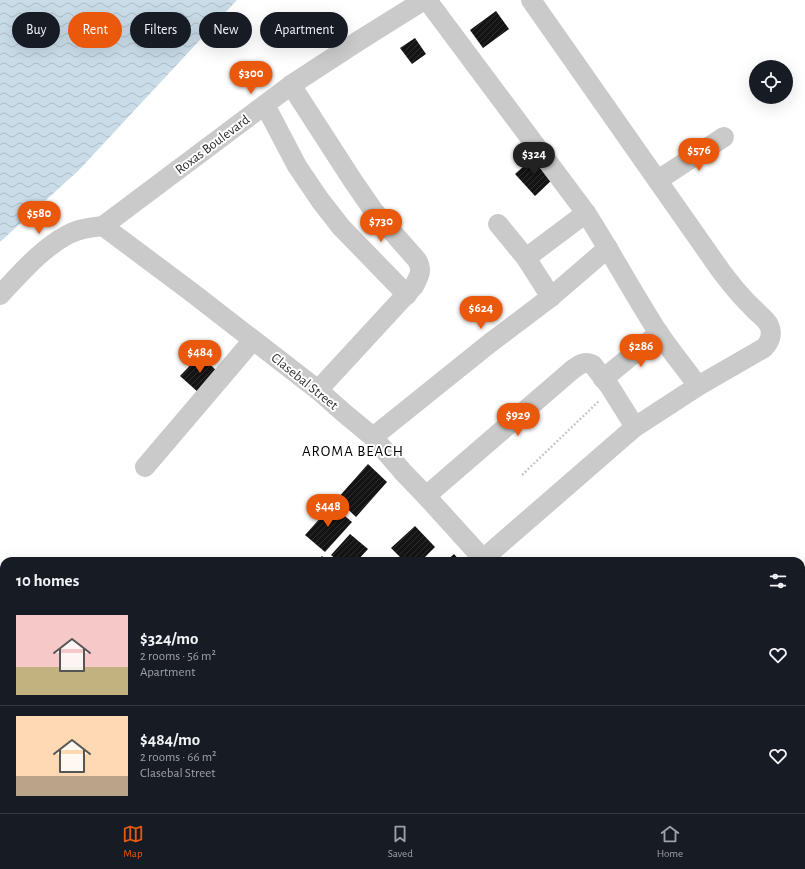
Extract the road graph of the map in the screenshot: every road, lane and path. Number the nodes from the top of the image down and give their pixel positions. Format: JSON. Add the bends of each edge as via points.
{"nodes":[{"id":1,"x":424,"y":0,"type":"edge"},
{"id":2,"x":427,"y":0,"type":"edge"},
{"id":3,"x":531,"y":0,"type":"edge"},
{"id":4,"x":291,"y":85,"type":"junction"},
{"id":5,"x":265,"y":105,"type":"junction"},
{"id":6,"x":724,"y":137,"type":"dead end"},
{"id":7,"x":658,"y":180,"type":"junction"},
{"id":8,"x":586,"y":213,"type":"junction"},
{"id":9,"x":498,"y":224,"type":"dead end"},
{"id":10,"x":103,"y":226,"type":"junction"},
{"id":11,"x":608,"y":248,"type":"junction"},
{"id":12,"x":526,"y":258,"type":"junction"},
{"id":13,"x":0,"y":295,"type":"edge"},
{"id":14,"x":407,"y":295,"type":"junction"},
{"id":15,"x":551,"y":297,"type":"junction"},
{"id":16,"x":659,"y":333,"type":"junction"},
{"id":17,"x":253,"y":340,"type":"junction"},
{"id":18,"x":606,"y":383,"type":"junction"},
{"id":19,"x":698,"y":386,"type":"junction"},
{"id":20,"x":318,"y":390,"type":"junction"},
{"id":21,"x":635,"y":427,"type":"junction"},
{"id":22,"x":373,"y":437,"type":"junction"},
{"id":23,"x":145,"y":468,"type":"dead end"},
{"id":24,"x":522,"y":475,"type":"dead end"},
{"id":25,"x":426,"y":496,"type":"junction"},
{"id":26,"x":481,"y":557,"type":"edge"},
{"id":27,"x":487,"y":557,"type":"edge"}],
"edges":[{"from":1,"to":4,"type":"street","name":"Roxas Boulevard"},
{"from":2,"to":8,"type":"street"},
{"from":3,"to":7,"type":"street"},
{"from":4,"to":5,"type":"street","name":"Roxas Boulevard"},
{"from":4,"to":14,"type":"street","via":[[373,210],[417,260],[420,273]]},
{"from":5,"to":10,"type":"street","name":"Roxas Boulevard"},
{"from":5,"to":14,"type":"street","via":[[297,166],[320,200],[342,227]]},
{"from":6,"to":7,"type":"street"},
{"from":7,"to":19,"type":"street","via":[[732,286],[770,327],[769,343],[764,348]]},
{"from":8,"to":11,"type":"street"},
{"from":8,"to":12,"type":"street"},
{"from":9,"to":12,"type":"street"},
{"from":10,"to":13,"type":"street","via":[[79,230],[63,237]]},
{"from":10,"to":17,"type":"street","name":"Clasebal Street"},
{"from":11,"to":15,"type":"street"},
{"from":11,"to":16,"type":"street"},
{"from":12,"to":15,"type":"street"},
{"from":14,"to":20,"type":"street"},
{"from":15,"to":22,"type":"street"},
{"from":16,"to":18,"type":"street"},
{"from":16,"to":19,"type":"street"},
{"from":17,"to":20,"type":"street","name":"Clasebal Street"},
{"from":17,"to":23,"type":"street"},
{"from":18,"to":21,"type":"street"},
{"from":18,"to":24,"type":"path","via":[[603,397]]},
{"from":18,"to":25,"type":"street","via":[[593,365],[582,363]]},
{"from":19,"to":21,"type":"street"},
{"from":20,"to":22,"type":"street","name":"Clasebal Street"},
{"from":21,"to":27,"type":"street"},
{"from":22,"to":25,"type":"street","name":"Clasebal Street"},
{"from":25,"to":26,"type":"street","name":"Clasebal Street"}]}
